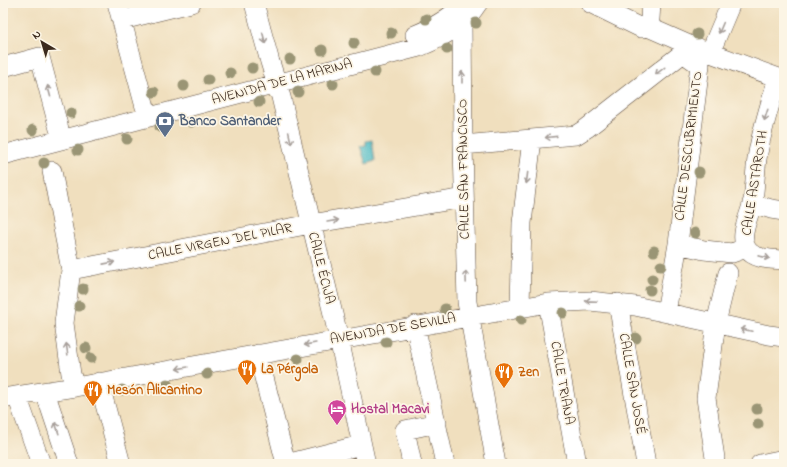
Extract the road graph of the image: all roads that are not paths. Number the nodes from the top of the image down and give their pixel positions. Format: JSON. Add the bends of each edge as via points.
{"nodes":[{"id":1,"x":191,"y":3,"type":"edge"},
{"id":2,"x":254,"y":3,"type":"edge"},
{"id":3,"x":463,"y":3,"type":"edge"},
{"id":4,"x":478,"y":3,"type":"edge"},
{"id":5,"x":590,"y":3,"type":"edge"},
{"id":6,"x":651,"y":3,"type":"edge"},
{"id":7,"x":731,"y":3,"type":"edge"},
{"id":8,"x":119,"y":12,"type":"edge"},
{"id":9,"x":462,"y":22,"type":"junction"},
{"id":10,"x":648,"y":27,"type":"junction"},
{"id":11,"x":686,"y":49,"type":"junction"},
{"id":12,"x":710,"y":53,"type":"junction"},
{"id":13,"x":3,"y":67,"type":"edge"},
{"id":14,"x":275,"y":78,"type":"junction"},
{"id":15,"x":781,"y":79,"type":"edge"},
{"id":16,"x":145,"y":106,"type":"junction"},
{"id":17,"x":59,"y":129,"type":"junction"},
{"id":18,"x":532,"y":139,"type":"junction"},
{"id":19,"x":3,"y":143,"type":"edge"},
{"id":20,"x":463,"y":145,"type":"junction"},
{"id":21,"x":3,"y":155,"type":"edge"},
{"id":22,"x":52,"y":171,"type":"dead end"},
{"id":23,"x":464,"y":198,"type":"junction"},
{"id":24,"x":752,"y":203,"type":"junction"},
{"id":25,"x":784,"y":211,"type":"edge"},
{"id":26,"x":311,"y":224,"type":"junction"},
{"id":27,"x":677,"y":245,"type":"junction"},
{"id":28,"x":746,"y":248,"type":"junction"},
{"id":29,"x":784,"y":260,"type":"edge"},
{"id":30,"x":71,"y":270,"type":"junction"},
{"id":31,"x":728,"y":273,"type":"dead end"},
{"id":32,"x":548,"y":303,"type":"junction"},
{"id":33,"x":618,"y":303,"type":"junction"},
{"id":34,"x":520,"y":307,"type":"junction"},
{"id":35,"x":666,"y":312,"type":"junction"},
{"id":36,"x":470,"y":316,"type":"junction"},
{"id":37,"x":716,"y":324,"type":"junction"},
{"id":38,"x":415,"y":325,"type":"junction"},
{"id":39,"x":784,"y":337,"type":"edge"},
{"id":40,"x":339,"y":339,"type":"junction"},
{"id":41,"x":258,"y":354,"type":"junction"},
{"id":42,"x":99,"y":382,"type":"junction"},
{"id":43,"x":75,"y":387,"type":"junction"},
{"id":44,"x":44,"y":392,"type":"junction"},
{"id":45,"x":10,"y":397,"type":"edge"},
{"id":46,"x":437,"y":423,"type":"junction"},
{"id":47,"x":361,"y":445,"type":"junction"},
{"id":48,"x":715,"y":458,"type":"dead end"},
{"id":49,"x":784,"y":459,"type":"edge"},
{"id":50,"x":41,"y":464,"type":"edge"},
{"id":51,"x":68,"y":464,"type":"edge"},
{"id":52,"x":121,"y":464,"type":"edge"},
{"id":53,"x":286,"y":464,"type":"edge"},
{"id":54,"x":366,"y":464,"type":"edge"},
{"id":55,"x":412,"y":464,"type":"edge"},
{"id":56,"x":445,"y":464,"type":"edge"},
{"id":57,"x":496,"y":464,"type":"edge"},
{"id":58,"x":576,"y":464,"type":"edge"},
{"id":59,"x":646,"y":464,"type":"edge"},
{"id":60,"x":760,"y":464,"type":"edge"}],
"edges":[{"from":1,"to":8,"type":"street"},
{"from":2,"to":14,"type":"street","name":"CALLE ÉCIJA","one_way":true},
{"from":3,"to":14,"type":"street","name":"AVENIDA DE LA MARINA","via":[[444,20],[404,40]]},
{"from":4,"to":9,"type":"street","name":"AVENIDA DE LA MARINA"},
{"from":5,"to":10,"type":"street","via":[[641,28]]},
{"from":6,"to":10,"type":"street"},
{"from":7,"to":12,"type":"street","one_way":true},
{"from":8,"to":16,"type":"street"},
{"from":9,"to":14,"type":"street","name":"AVENIDA DE LA MARINA","via":[[441,37],[419,47]]},
{"from":20,"to":9,"type":"street","name":"CALLE SAN FRANCISCO","one_way":true},
{"from":10,"to":11,"type":"street"},
{"from":11,"to":12,"type":"street"},
{"from":11,"to":18,"type":"street","one_way":true,"via":[[576,135]]},
{"from":11,"to":27,"type":"street","name":"CALLE DESCUBRIMIENTO","via":[[700,65]]},
{"from":12,"to":15,"type":"street"},
{"from":17,"to":13,"type":"street","one_way":true,"via":[[40,58]]},
{"from":14,"to":16,"type":"street","name":"AVENIDA DE LA MARINA"},
{"from":14,"to":21,"type":"street","name":"AVENIDA DE LA MARINA"},
{"from":14,"to":26,"type":"street","name":"CALLE ÉCIJA","one_way":true},
{"from":15,"to":24,"type":"street","name":"CALLE ASTAROTH","one_way":true,"via":[[764,121]]},
{"from":16,"to":17,"type":"street","name":"AVENIDA DE LA MARINA"},
{"from":17,"to":19,"type":"street","name":"AVENIDA DE LA MARINA"},
{"from":18,"to":20,"type":"street"},
{"from":18,"to":34,"type":"street","one_way":true,"via":[[522,223]]},
{"from":20,"to":23,"type":"street","name":"CALLE SAN FRANCISCO"},
{"from":22,"to":30,"type":"street"},
{"from":26,"to":23,"type":"street","name":"CALLE VIRGEN DEL PILAR","one_way":true},
{"from":36,"to":23,"type":"street","name":"CALLE SAN FRANCISCO","one_way":true,"via":[[467,302]]},
{"from":24,"to":25,"type":"street"},
{"from":24,"to":28,"type":"street","name":"CALLE ASTAROTH","via":[[744,236]]},
{"from":30,"to":26,"type":"street","name":"CALLE VIRGEN DEL PILAR","one_way":true},
{"from":26,"to":40,"type":"street","name":"CALLE ÉCIJA"},
{"from":27,"to":28,"type":"street","via":[[732,253]]},
{"from":27,"to":35,"type":"street"},
{"from":28,"to":29,"type":"street","name":"CALLE ASTAROTH","one_way":true,"via":[[762,258]]},
{"from":43,"to":30,"type":"street","one_way":true,"via":[[64,323]]},
{"from":31,"to":37,"type":"street"},
{"from":33,"to":32,"type":"street","name":"AVENIDA DE SEVILLA","one_way":true},
{"from":32,"to":34,"type":"street","name":"AVENIDA DE SEVILLA"},
{"from":32,"to":58,"type":"street","name":"CALLE TRIANA"},
{"from":33,"to":35,"type":"street","name":"AVENIDA DE SEVILLA"},
{"from":33,"to":59,"type":"street","name":"CALLE SAN JOSÉ"},
{"from":34,"to":36,"type":"street","name":"AVENIDA DE SEVILLA"},
{"from":35,"to":37,"type":"street","name":"AVENIDA DE SEVILLA"},
{"from":36,"to":38,"type":"street","name":"AVENIDA DE SEVILLA"},
{"from":36,"to":57,"type":"street","name":"CALLE SAN FRANCISCO"},
{"from":39,"to":37,"type":"street","name":"AVENIDA DE SEVILLA","one_way":true},
{"from":37,"to":48,"type":"street","via":[[706,398]]},
{"from":38,"to":40,"type":"street","name":"AVENIDA DE SEVILLA"},
{"from":38,"to":46,"type":"street"},
{"from":40,"to":41,"type":"street","name":"AVENIDA DE SEVILLA","one_way":true},
{"from":40,"to":47,"type":"street","name":"CALLE ÉCIJA"},
{"from":41,"to":42,"type":"street","name":"AVENIDA DE SEVILLA","one_way":true},
{"from":41,"to":53,"type":"street"},
{"from":42,"to":43,"type":"street","name":"AVENIDA DE SEVILLA"},
{"from":42,"to":52,"type":"street"},
{"from":43,"to":44,"type":"street","name":"AVENIDA DE SEVILLA"},
{"from":44,"to":45,"type":"street","name":"AVENIDA DE SEVILLA"},
{"from":51,"to":44,"type":"street","one_way":true},
{"from":45,"to":50,"type":"street"},
{"from":46,"to":55,"type":"street","via":[[405,430]]},
{"from":46,"to":56,"type":"street"},
{"from":47,"to":53,"type":"street"},
{"from":47,"to":54,"type":"street","name":"CALLE ÉCIJA"},
{"from":49,"to":60,"type":"street"}]}
